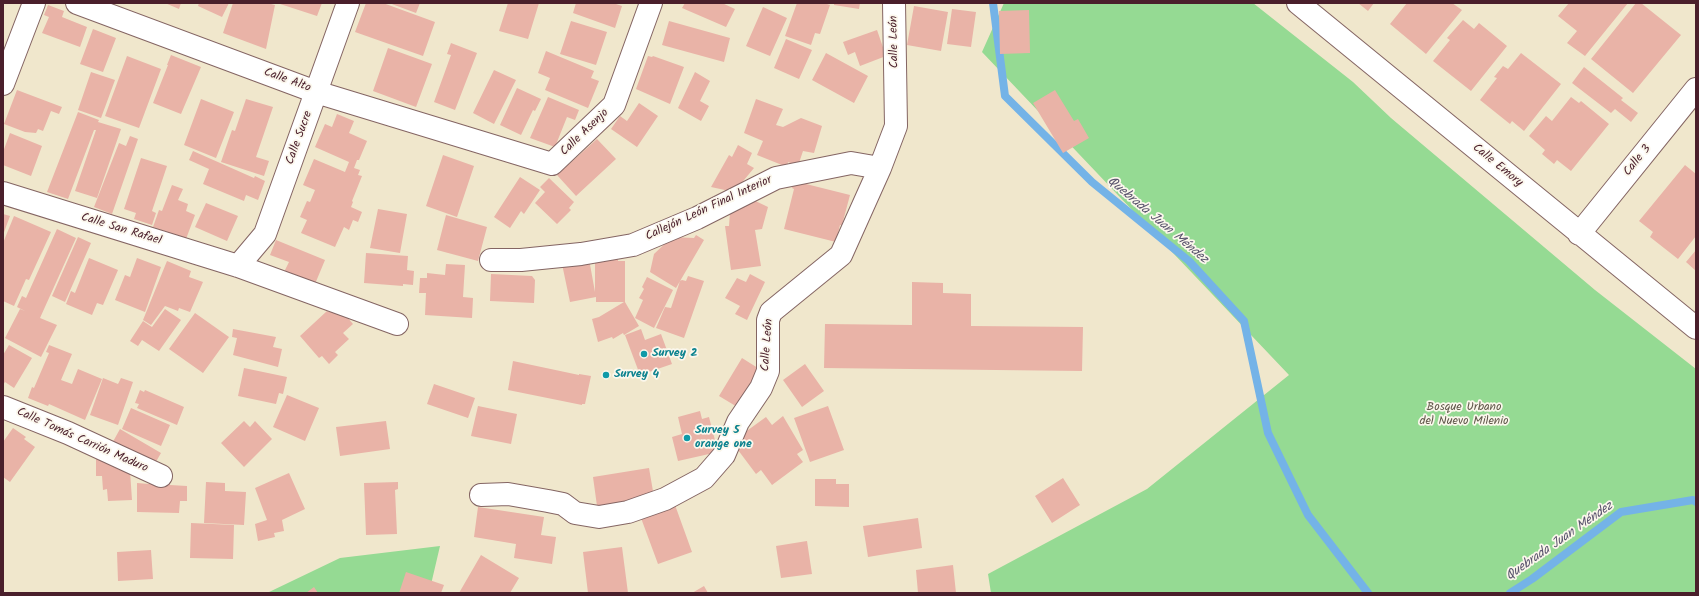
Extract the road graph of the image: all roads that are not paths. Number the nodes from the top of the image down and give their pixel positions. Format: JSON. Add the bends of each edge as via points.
{"nodes":[{"id":1,"x":34,"y":3,"type":"edge"},
{"id":2,"x":77,"y":3,"type":"edge"},
{"id":3,"x":348,"y":3,"type":"edge"},
{"id":4,"x":651,"y":3,"type":"edge"},
{"id":5,"x":894,"y":3,"type":"edge"},
{"id":6,"x":1298,"y":3,"type":"edge"},
{"id":7,"x":3,"y":84,"type":"edge"},
{"id":8,"x":1696,"y":89,"type":"edge"},
{"id":9,"x":316,"y":92,"type":"junction"},
{"id":10,"x":499,"y":148,"type":"joint"},
{"id":11,"x":880,"y":168,"type":"junction"},
{"id":12,"x":3,"y":193,"type":"edge"},
{"id":13,"x":1579,"y":234,"type":"junction"},
{"id":14,"x":491,"y":260,"type":"dead end"},
{"id":15,"x":238,"y":266,"type":"junction"},
{"id":16,"x":397,"y":324,"type":"dead end"},
{"id":17,"x":1696,"y":328,"type":"edge"},
{"id":18,"x":3,"y":407,"type":"edge"},
{"id":19,"x":162,"y":476,"type":"dead end"},
{"id":20,"x":481,"y":495,"type":"dead end"}],
"edges":[{"from":1,"to":7,"type":"street"},
{"from":2,"to":9,"type":"street","name":"Calle Alto"},
{"from":3,"to":9,"type":"street","name":"Calle Sucre"},
{"from":4,"to":10,"type":"street","name":"Calle Asenjo","via":[[614,105],[569,148],[552,164]]},
{"from":5,"to":11,"type":"street","name":"Calle León","via":[[896,126]]},
{"from":6,"to":13,"type":"street","name":"Calle Emory"},
{"from":8,"to":13,"type":"street","name":"Calle 3"},
{"from":9,"to":10,"type":"street","name":"Calle Alto"},
{"from":9,"to":15,"type":"street","name":"Calle Sucre","via":[[265,234]]},
{"from":11,"to":14,"type":"street","name":"Callejón León Final Interior","via":[[851,163],[776,178],[696,218],[633,245],[520,260]]},
{"from":11,"to":20,"type":"street","name":"Calle León","via":[[841,256],[771,312],[768,320],[768,371],[762,388],[738,422],[724,456],[704,478],[665,499],[628,512],[599,517],[575,513],[563,504],[548,501],[508,494]]},
{"from":12,"to":15,"type":"street","name":"Calle San Rafael"},
{"from":13,"to":17,"type":"street","name":"Calle Emory"},
{"from":15,"to":16,"type":"street","name":"Calle San Rafael"},
{"from":18,"to":19,"type":"street","name":"Calle Tomás Carrión Maduro","via":[[68,433]]}]}
